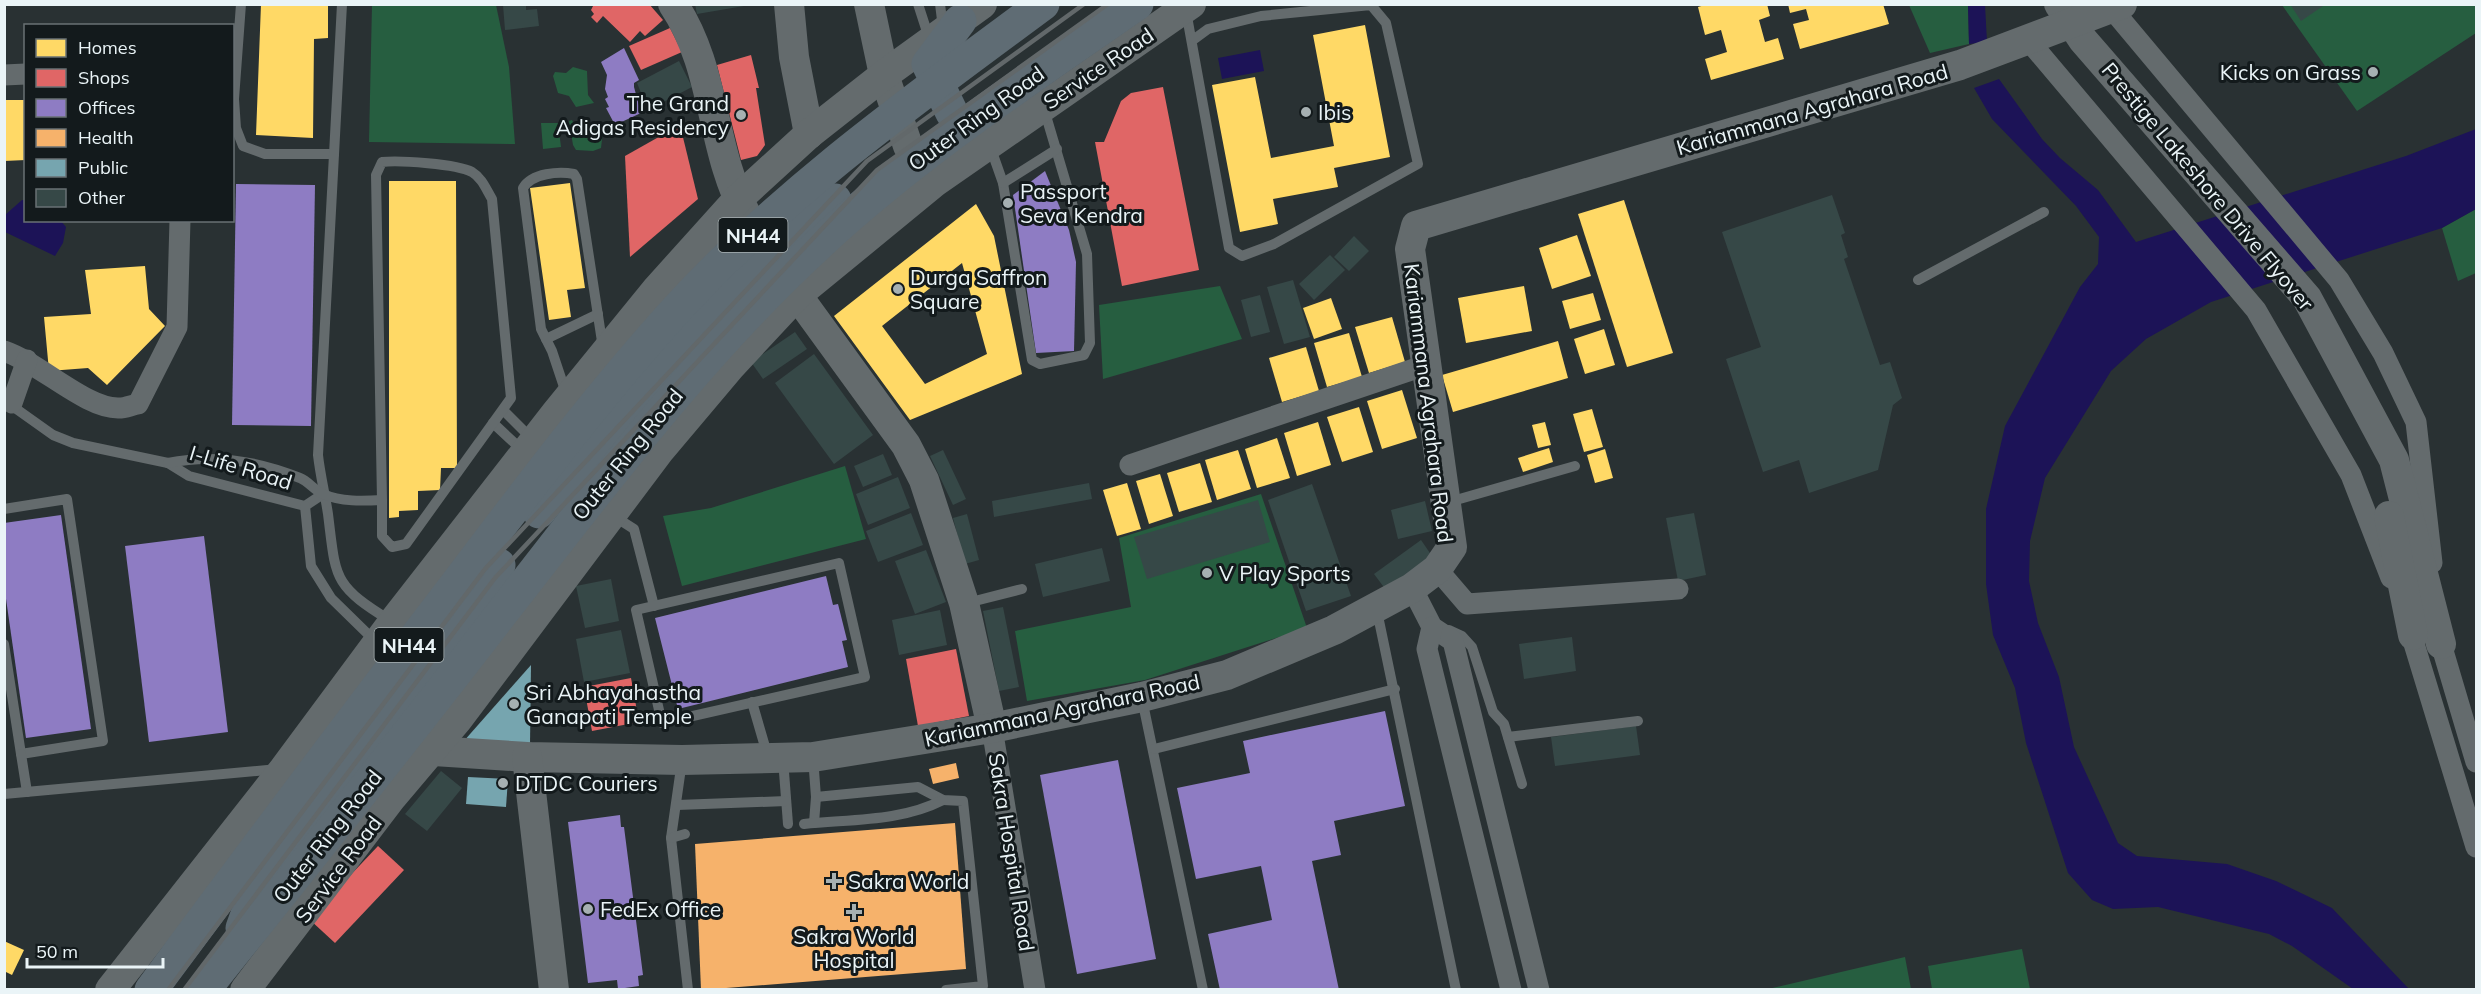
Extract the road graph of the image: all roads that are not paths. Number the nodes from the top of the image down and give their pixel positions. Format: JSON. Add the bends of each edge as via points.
{"nodes":[{"id":1,"x":241,"y":4,"type":"edge"},
{"id":2,"x":342,"y":4,"type":"edge"},
{"id":3,"x":673,"y":4,"type":"edge"},
{"id":4,"x":789,"y":4,"type":"edge"},
{"id":5,"x":869,"y":4,"type":"edge"},
{"id":6,"x":918,"y":4,"type":"edge"},
{"id":7,"x":1043,"y":4,"type":"edge"},
{"id":8,"x":1103,"y":4,"type":"edge"},
{"id":9,"x":1137,"y":4,"type":"edge"},
{"id":10,"x":1258,"y":4,"type":"edge"},
{"id":11,"x":2040,"y":4,"type":"edge"},
{"id":12,"x":2059,"y":4,"type":"edge"},
{"id":13,"x":1188,"y":7,"type":"edge"},
{"id":14,"x":2117,"y":7,"type":"edge"},
{"id":15,"x":1261,"y":16,"type":"junction"},
{"id":16,"x":951,"y":21,"type":"edge"},
{"id":17,"x":1193,"y":40,"type":"junction"},
{"id":18,"x":2019,"y":45,"type":"junction"},
{"id":19,"x":4,"y":75,"type":"edge"},
{"id":20,"x":24,"y":75,"type":"edge"},
{"id":21,"x":884,"y":75,"type":"junction"},
{"id":22,"x":1043,"y":106,"type":"junction"},
{"id":23,"x":952,"y":113,"type":"junction"},
{"id":24,"x":994,"y":127,"type":"junction"},
{"id":25,"x":809,"y":134,"type":"junction"},
{"id":26,"x":908,"y":146,"type":"junction"},
{"id":27,"x":1057,"y":149,"type":"junction"},
{"id":28,"x":334,"y":154,"type":"junction"},
{"id":29,"x":935,"y":182,"type":"junction"},
{"id":30,"x":1003,"y":183,"type":"junction"},
{"id":31,"x":738,"y":200,"type":"junction"},
{"id":32,"x":2044,"y":212,"type":"dead end"},
{"id":33,"x":180,"y":222,"type":"edge"},
{"id":34,"x":770,"y":255,"type":"junction"},
{"id":35,"x":1918,"y":280,"type":"dead end"},
{"id":36,"x":796,"y":296,"type":"junction"},
{"id":37,"x":598,"y":314,"type":"junction"},
{"id":38,"x":546,"y":339,"type":"junction"},
{"id":39,"x":4,"y":351,"type":"edge"},
{"id":40,"x":27,"y":360,"type":"junction"},
{"id":41,"x":597,"y":364,"type":"junction"},
{"id":42,"x":1426,"y":365,"type":"junction"},
{"id":43,"x":568,"y":399,"type":"junction"},
{"id":44,"x":2354,"y":399,"type":"junction"},
{"id":45,"x":630,"y":402,"type":"junction"},
{"id":46,"x":8,"y":403,"type":"edge"},
{"id":47,"x":503,"y":410,"type":"junction"},
{"id":48,"x":493,"y":423,"type":"junction"},
{"id":49,"x":673,"y":435,"type":"junction"},
{"id":50,"x":530,"y":447,"type":"junction"},
{"id":51,"x":168,"y":463,"type":"junction"},
{"id":52,"x":1130,"y":465,"type":"dead end"},
{"id":53,"x":1575,"y":466,"type":"dead end"},
{"id":54,"x":323,"y":494,"type":"junction"},
{"id":55,"x":382,"y":500,"type":"junction"},
{"id":56,"x":1445,"y":503,"type":"junction"},
{"id":57,"x":305,"y":506,"type":"junction"},
{"id":58,"x":4,"y":509,"type":"edge"},
{"id":59,"x":611,"y":514,"type":"junction"},
{"id":60,"x":1437,"y":569,"type":"junction"},
{"id":61,"x":1412,"y":588,"type":"junction"},
{"id":62,"x":1022,"y":589,"type":"dead end"},
{"id":63,"x":1678,"y":589,"type":"dead end"},
{"id":64,"x":964,"y":603,"type":"junction"},
{"id":65,"x":654,"y":606,"type":"junction"},
{"id":66,"x":1376,"y":608,"type":"junction"},
{"id":67,"x":1435,"y":629,"type":"junction"},
{"id":68,"x":385,"y":633,"type":"junction"},
{"id":69,"x":2413,"y":635,"type":"junction"},
{"id":70,"x":4,"y":644,"type":"edge"},
{"id":71,"x":2441,"y":644,"type":"junction"},
{"id":72,"x":1395,"y":689,"type":"junction"},
{"id":73,"x":1142,"y":697,"type":"junction"},
{"id":74,"x":752,"y":702,"type":"junction"},
{"id":75,"x":1638,"y":721,"type":"dead end"},
{"id":76,"x":992,"y":728,"type":"junction"},
{"id":77,"x":1508,"y":737,"type":"junction"},
{"id":78,"x":1154,"y":749,"type":"junction"},
{"id":79,"x":434,"y":750,"type":"junction"},
{"id":80,"x":21,"y":754,"type":"junction"},
{"id":81,"x":527,"y":757,"type":"junction"},
{"id":82,"x":813,"y":757,"type":"junction"},
{"id":83,"x":776,"y":759,"type":"junction"},
{"id":84,"x":682,"y":760,"type":"junction"},
{"id":85,"x":2476,"y":762,"type":"edge"},
{"id":86,"x":284,"y":769,"type":"junction"},
{"id":87,"x":1522,"y":784,"type":"dead end"},
{"id":88,"x":27,"y":792,"type":"junction"},
{"id":89,"x":4,"y":794,"type":"edge"},
{"id":90,"x":816,"y":797,"type":"junction"},
{"id":91,"x":943,"y":800,"type":"junction"},
{"id":92,"x":786,"y":801,"type":"junction"},
{"id":93,"x":677,"y":806,"type":"junction"},
{"id":94,"x":788,"y":824,"type":"dead end"},
{"id":95,"x":685,"y":834,"type":"dead end"},
{"id":96,"x":671,"y":838,"type":"junction"},
{"id":97,"x":2476,"y":847,"type":"edge"},
{"id":98,"x":233,"y":953,"type":"junction"},
{"id":99,"x":110,"y":990,"type":"edge"},
{"id":100,"x":151,"y":990,"type":"edge"},
{"id":101,"x":204,"y":990,"type":"edge"},
{"id":102,"x":244,"y":990,"type":"edge"},
{"id":103,"x":555,"y":990,"type":"edge"},
{"id":104,"x":688,"y":990,"type":"edge"},
{"id":105,"x":946,"y":990,"type":"edge"},
{"id":106,"x":1035,"y":990,"type":"edge"},
{"id":107,"x":1203,"y":990,"type":"edge"},
{"id":108,"x":1456,"y":990,"type":"edge"},
{"id":109,"x":1511,"y":990,"type":"edge"},
{"id":110,"x":1539,"y":990,"type":"edge"}],
"edges":[{"from":1,"to":28,"type":"lane","via":[[234,99],[236,128],[243,146],[265,154]]},
{"from":2,"to":28,"type":"lane"},
{"from":3,"to":31,"type":"street","name":"Sakra Hospital Road","via":[[689,29],[701,62]]},
{"from":4,"to":25,"type":"street","via":[[794,57]]},
{"from":5,"to":21,"type":"street"},
{"from":6,"to":16,"type":"lane"},
{"from":7,"to":100,"type":"highway","number":"NH44","via":[[826,168],[678,308],[571,433]]},
{"from":8,"to":23,"type":"highway"},
{"from":9,"to":24,"type":"highway","name":"Outer Ring Road","number":"NH44"},
{"from":10,"to":15,"type":"lane"},
{"from":11,"to":44,"type":"street","name":"Prestige Lakeshore Drive Flyover","via":[[2070,49],[2294,308]]},
{"from":12,"to":44,"type":"street","name":"Prestige Lakeshore Drive Flyover","via":[[2083,40],[2307,298]]},
{"from":13,"to":17,"type":"lane"},
{"from":13,"to":22,"type":"street","name":"Service Road"},
{"from":14,"to":18,"type":"street","name":"Kariammana Agrahara Road"},
{"from":14,"to":71,"type":"street","via":[[2338,280],[2383,353],[2416,422]]},
{"from":15,"to":17,"type":"lane","via":[[1208,29]]},
{"from":15,"to":17,"type":"lane","via":[[1353,5],[1371,5],[1378,11],[1386,23],[1418,164],[1274,244],[1242,256],[1229,248]]},
{"from":16,"to":21,"type":"street"},
{"from":16,"to":23,"type":"highway","via":[[928,64]]},
{"from":18,"to":42,"type":"street","name":"Kariammana Agrahara Road","via":[[1416,226],[1410,249]]},
{"from":18,"to":69,"type":"street","via":[[2173,211],[2256,310],[2351,475]]},
{"from":19,"to":20,"type":"street"},
{"from":21,"to":25,"type":"street"},
{"from":21,"to":26,"type":"street"},
{"from":22,"to":24,"type":"street","name":"Service Road"},
{"from":22,"to":27,"type":"lane"},
{"from":23,"to":26,"type":"highway"},
{"from":24,"to":29,"type":"street","name":"Service Road"},
{"from":24,"to":30,"type":"lane"},
{"from":24,"to":98,"type":"highway","name":"Outer Ring Road","number":"NH44","via":[[903,172],[818,244],[713,350],[607,476]]},
{"from":25,"to":31,"type":"street"},
{"from":26,"to":29,"type":"street"},
{"from":26,"to":34,"type":"highway","via":[[856,183]]},
{"from":27,"to":30,"type":"lane"},
{"from":27,"to":30,"type":"lane","via":[[1087,254],[1090,343],[1084,355],[1040,364],[1032,360]]},
{"from":28,"to":54,"type":"lane","via":[[318,454]]},
{"from":29,"to":36,"type":"street","name":"Service Road"},
{"from":31,"to":34,"type":"street","name":"Sakra Hospital Road"},
{"from":31,"to":41,"type":"street","via":[[657,289]]},
{"from":32,"to":35,"type":"lane"},
{"from":33,"to":40,"type":"street","via":[[177,327],[138,404],[104,406]]},
{"from":34,"to":36,"type":"street","name":"Sakra Hospital Road"},
{"from":34,"to":45,"type":"highway"},
{"from":36,"to":49,"type":"street","name":"Service Road"},
{"from":36,"to":64,"type":"street","name":"Sakra Hospital Road","via":[[906,445],[924,480]]},
{"from":37,"to":38,"type":"lane"},
{"from":37,"to":38,"type":"lane","via":[[577,179],[566,172],[533,179],[524,188],[541,329]]},
{"from":37,"to":41,"type":"lane"},
{"from":38,"to":43,"type":"lane"},
{"from":39,"to":40,"type":"street"},
{"from":40,"to":46,"type":"street"},
{"from":41,"to":43,"type":"street"},
{"from":41,"to":45,"type":"street"},
{"from":42,"to":52,"type":"street"},
{"from":42,"to":56,"type":"street","name":"Kariammana Agrahara Road"},
{"from":43,"to":50,"type":"street"},
{"from":44,"to":69,"type":"street","name":"Prestige Lakeshore Drive Flyover","via":[[2379,467]]},
{"from":44,"to":71,"type":"street","name":"Prestige Lakeshore Drive Flyover","via":[[2394,460]]},
{"from":45,"to":49,"type":"street"},
{"from":45,"to":98,"type":"highway","via":[[566,478],[259,881]]},
{"from":46,"to":51,"type":"lane","name":"I-Life Road","via":[[53,435],[73,443]]},
{"from":47,"to":48,"type":"lane"},
{"from":47,"to":50,"type":"lane"},
{"from":47,"to":55,"type":"lane","via":[[511,398],[492,199],[471,171],[402,160],[382,162],[376,175]]},
{"from":48,"to":50,"type":"lane"},
{"from":48,"to":55,"type":"lane","via":[[406,544],[392,547],[382,536]]},
{"from":49,"to":59,"type":"street","name":"Service Road"},
{"from":50,"to":68,"type":"street"},
{"from":51,"to":54,"type":"lane","name":"I-Life Road","via":[[189,459],[253,464],[302,479]]},
{"from":51,"to":57,"type":"lane","name":"I-Life Road","via":[[189,476]]},
{"from":53,"to":56,"type":"lane"},
{"from":54,"to":55,"type":"lane","via":[[356,501]]},
{"from":54,"to":57,"type":"lane","name":"I-Life Road"},
{"from":54,"to":68,"type":"lane","via":[[331,554],[340,580]]},
{"from":56,"to":60,"type":"street","name":"Kariammana Agrahara Road","via":[[1452,547]]},
{"from":57,"to":68,"type":"lane","name":"I-Life Road","via":[[311,566],[316,575],[346,615]]},
{"from":58,"to":80,"type":"lane","via":[[67,499],[103,741]]},
{"from":59,"to":65,"type":"lane","via":[[634,529]]},
{"from":59,"to":79,"type":"street","name":"Service Road"},
{"from":60,"to":61,"type":"street","name":"Kariammana Agrahara Road"},
{"from":60,"to":63,"type":"street","via":[[1467,604]]},
{"from":61,"to":66,"type":"street","name":"Kariammana Agrahara Road"},
{"from":61,"to":67,"type":"street"},
{"from":62,"to":64,"type":"lane"},
{"from":64,"to":76,"type":"street","name":"Sakra Hospital Road"},
{"from":65,"to":74,"type":"lane","via":[[636,610],[662,723]]},
{"from":65,"to":74,"type":"lane","via":[[839,563],[865,677]]},
{"from":66,"to":72,"type":"lane"},
{"from":66,"to":73,"type":"street","name":"Kariammana Agrahara Road","via":[[1227,675]]},
{"from":67,"to":77,"type":"lane","via":[[1450,630],[1472,647],[1493,712],[1504,724]]},
{"from":67,"to":109,"type":"street","via":[[1426,649]]},
{"from":67,"to":110,"type":"street","via":[[1453,641]]},
{"from":68,"to":86,"type":"street"},
{"from":69,"to":97,"type":"street"},
{"from":70,"to":80,"type":"lane"},
{"from":71,"to":85,"type":"street"},
{"from":72,"to":78,"type":"lane"},
{"from":72,"to":108,"type":"lane"},
{"from":73,"to":76,"type":"street","name":"Kariammana Agrahara Road"},
{"from":73,"to":78,"type":"lane"},
{"from":74,"to":83,"type":"lane"},
{"from":75,"to":77,"type":"lane"},
{"from":76,"to":82,"type":"street","name":"Kariammana Agrahara Road"},
{"from":76,"to":106,"type":"street","name":"Sakra Hospital Road"},
{"from":77,"to":87,"type":"lane"},
{"from":78,"to":107,"type":"lane"},
{"from":79,"to":81,"type":"street","name":"Kariammana Agrahara Road"},
{"from":79,"to":102,"type":"street","name":"Service Road","via":[[392,797]]},
{"from":80,"to":88,"type":"lane"},
{"from":81,"to":84,"type":"street","name":"Kariammana Agrahara Road"},
{"from":81,"to":103,"type":"street"},
{"from":82,"to":83,"type":"street","name":"Kariammana Agrahara Road"},
{"from":82,"to":90,"type":"lane"},
{"from":83,"to":84,"type":"street","name":"Kariammana Agrahara Road"},
{"from":83,"to":92,"type":"lane"},
{"from":84,"to":93,"type":"lane"},
{"from":86,"to":88,"type":"lane"},
{"from":86,"to":99,"type":"street"},
{"from":88,"to":89,"type":"lane"},
{"from":90,"to":91,"type":"lane","via":[[918,787]]},
{"from":90,"to":91,"type":"lane","via":[[809,824],[896,816]]},
{"from":91,"to":105,"type":"lane","via":[[963,801],[983,986]]},
{"from":92,"to":93,"type":"lane"},
{"from":92,"to":94,"type":"lane"},
{"from":93,"to":96,"type":"lane"},
{"from":95,"to":96,"type":"lane"},
{"from":96,"to":104,"type":"lane"},
{"from":98,"to":101,"type":"highway","name":"Outer Ring Road","number":"NH44"}]}
